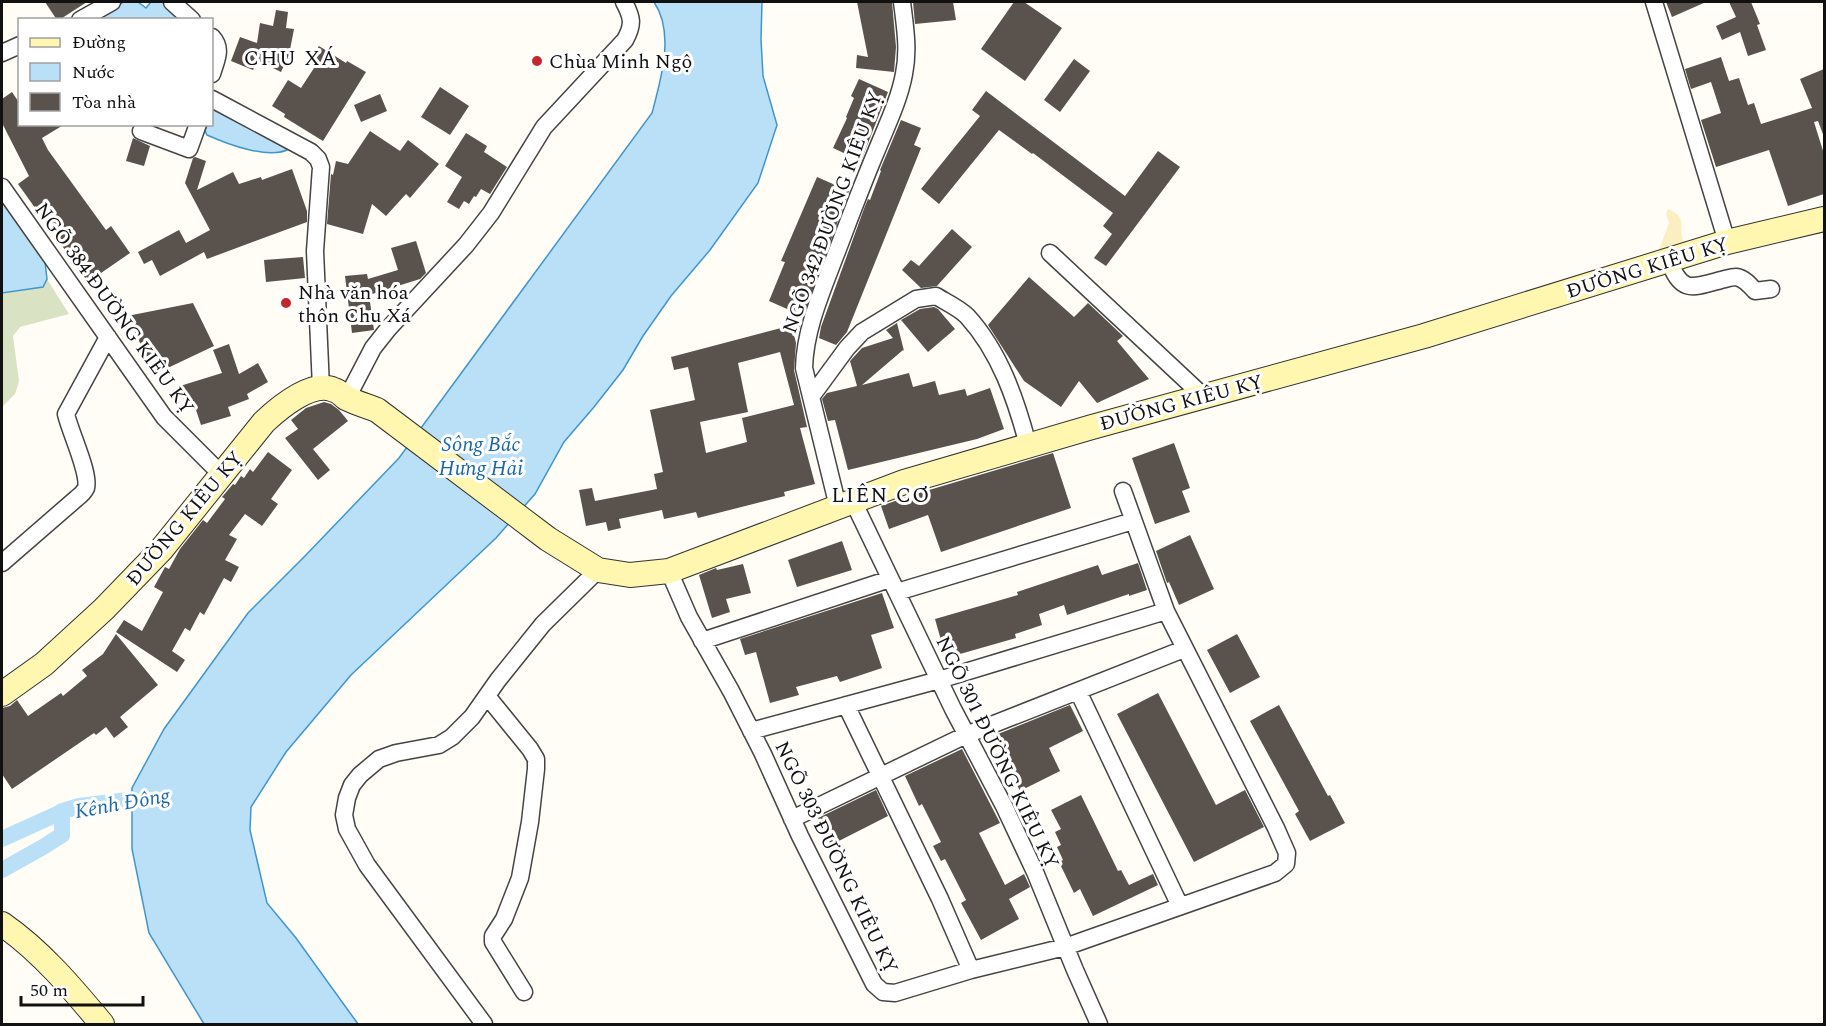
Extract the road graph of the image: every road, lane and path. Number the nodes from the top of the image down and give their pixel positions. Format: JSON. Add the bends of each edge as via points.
{"nodes":[{"id":1,"x":112,"y":2,"type":"edge"},
{"id":2,"x":172,"y":2,"type":"edge"},
{"id":3,"x":624,"y":2,"type":"edge"},
{"id":4,"x":902,"y":2,"type":"edge"},
{"id":5,"x":1654,"y":2,"type":"edge"},
{"id":6,"x":84,"y":18,"type":"edge"},
{"id":7,"x":190,"y":18,"type":"edge"},
{"id":8,"x":213,"y":38,"type":"edge"},
{"id":9,"x":18,"y":46,"type":"edge"},
{"id":10,"x":2,"y":53,"type":"edge"},
{"id":11,"x":213,"y":70,"type":"edge"},
{"id":12,"x":213,"y":100,"type":"edge"},
{"id":13,"x":197,"y":126,"type":"edge"},
{"id":14,"x":141,"y":131,"type":"dead end"},
{"id":15,"x":2,"y":187,"type":"edge"},
{"id":16,"x":1824,"y":219,"type":"edge"},
{"id":17,"x":1727,"y":242,"type":"junction"},
{"id":18,"x":1050,"y":253,"type":"dead end"},
{"id":19,"x":1669,"y":260,"type":"junction"},
{"id":20,"x":1771,"y":289,"type":"dead end"},
{"id":21,"x":108,"y":337,"type":"junction"},
{"id":22,"x":321,"y":388,"type":"junction"},
{"id":23,"x":1203,"y":396,"type":"junction"},
{"id":24,"x":811,"y":397,"type":"junction"},
{"id":25,"x":347,"y":398,"type":"junction"},
{"id":26,"x":1028,"y":445,"type":"junction"},
{"id":27,"x":222,"y":476,"type":"junction"},
{"id":28,"x":1123,"y":491,"type":"dead end"},
{"id":29,"x":846,"y":504,"type":"junction"},
{"id":30,"x":1133,"y":521,"type":"junction"},
{"id":31,"x":2,"y":563,"type":"edge"},
{"id":32,"x":598,"y":570,"type":"junction"},
{"id":33,"x":669,"y":571,"type":"junction"},
{"id":34,"x":894,"y":586,"type":"junction"},
{"id":35,"x":1166,"y":611,"type":"junction"},
{"id":36,"x":702,"y":640,"type":"junction"},
{"id":37,"x":1184,"y":650,"type":"junction"},
{"id":38,"x":939,"y":680,"type":"junction"},
{"id":39,"x":1078,"y":691,"type":"junction"},
{"id":40,"x":2,"y":694,"type":"edge"},
{"id":41,"x":487,"y":696,"type":"junction"},
{"id":42,"x":846,"y":705,"type":"junction"},
{"id":43,"x":751,"y":731,"type":"junction"},
{"id":44,"x":966,"y":735,"type":"junction"},
{"id":45,"x":881,"y":777,"type":"junction"},
{"id":46,"x":792,"y":819,"type":"junction"},
{"id":47,"x":1180,"y":906,"type":"junction"},
{"id":48,"x":2,"y":924,"type":"edge"},
{"id":49,"x":1065,"y":947,"type":"junction"},
{"id":50,"x":971,"y":970,"type":"junction"},
{"id":51,"x":524,"y":992,"type":"dead end"},
{"id":52,"x":102,"y":1024,"type":"edge"},
{"id":53,"x":484,"y":1024,"type":"edge"},
{"id":54,"x":1099,"y":1024,"type":"edge"}],
"edges":[{"from":1,"to":6,"type":"street"},
{"from":2,"to":7,"type":"street"},
{"from":3,"to":25,"type":"street","via":[[631,17],[631,29],[625,40],[544,127],[491,213],[373,348]]},
{"from":4,"to":24,"type":"street","name":"NGÕ 342 ĐƯỜNG KIÊU KỴ","via":[[907,41],[904,75],[807,336],[804,368]]},
{"from":5,"to":17,"type":"street"},
{"from":8,"to":11,"type":"street","via":[[218,52]]},
{"from":9,"to":10,"type":"street"},
{"from":12,"to":22,"type":"street","via":[[311,153],[321,167],[315,251]]},
{"from":13,"to":14,"type":"street","via":[[189,149]]},
{"from":15,"to":21,"type":"street","name":"NGÕ 384 ĐƯỜNG KIÊU KỴ"},
{"from":16,"to":17,"type":"main road","name":"ĐƯỜNG KIÊU KỴ"},
{"from":17,"to":19,"type":"main road","name":"ĐƯỜNG KIÊU KỴ"},
{"from":18,"to":23,"type":"street"},
{"from":19,"to":20,"type":"street","via":[[1673,272],[1685,285],[1694,288],[1737,277],[1755,291]]},
{"from":19,"to":23,"type":"main road","name":"ĐƯỜNG KIÊU KỴ","via":[[1424,336]]},
{"from":21,"to":27,"type":"street","name":"NGÕ 384 ĐƯỜNG KIÊU KỴ","via":[[164,417]]},
{"from":21,"to":31,"type":"street","via":[[66,414],[87,486]]},
{"from":22,"to":25,"type":"main road","via":[[333,389]]},
{"from":22,"to":27,"type":"main road","name":"ĐƯỜNG KIÊU KỴ","via":[[280,406]]},
{"from":23,"to":26,"type":"main road","name":"ĐƯỜNG KIÊU KỴ"},
{"from":24,"to":26,"type":"street","via":[[862,332],[916,299],[936,296],[966,315],[993,352],[1016,400]]},
{"from":24,"to":29,"type":"street","name":"NGÕ 342 ĐƯỜNG KIÊU KỴ"},
{"from":25,"to":32,"type":"main road","name":"ĐƯỜNG KIÊU KỴ","via":[[377,410],[548,539]]},
{"from":26,"to":29,"type":"main road","name":"ĐƯỜNG KIÊU KỴ","via":[[904,482]]},
{"from":27,"to":40,"type":"main road","name":"ĐƯỜNG KIÊU KỴ","via":[[161,550],[104,609],[44,664]]},
{"from":28,"to":30,"type":"street","name":"NGÕ 303 ĐƯỜNG KIÊU KỴ"},
{"from":29,"to":33,"type":"main road","name":"ĐƯỜNG KIÊU KỴ"},
{"from":29,"to":34,"type":"street","name":"NGÕ 301 ĐƯỜNG KIÊU KỴ"},
{"from":30,"to":34,"type":"street"},
{"from":30,"to":35,"type":"street","name":"NGÕ 303 ĐƯỜNG KIÊU KỴ"},
{"from":32,"to":33,"type":"main road","name":"ĐƯỜNG KIÊU KỴ","via":[[630,575]]},
{"from":32,"to":41,"type":"street","via":[[543,624]]},
{"from":33,"to":36,"type":"street","name":"NGÕ 303 ĐƯỜNG KIÊU KỴ"},
{"from":34,"to":36,"type":"street"},
{"from":34,"to":38,"type":"street","name":"NGÕ 301 ĐƯỜNG KIÊU KỴ"},
{"from":35,"to":37,"type":"street","name":"NGÕ 303 ĐƯỜNG KIÊU KỴ"},
{"from":35,"to":38,"type":"street"},
{"from":36,"to":43,"type":"street","name":"NGÕ 303 ĐƯỜNG KIÊU KỴ"},
{"from":37,"to":39,"type":"street"},
{"from":37,"to":47,"type":"street","name":"NGÕ 303 ĐƯỜNG KIÊU KỴ","via":[[1287,853],[1286,864],[1275,873]]},
{"from":38,"to":42,"type":"street"},
{"from":38,"to":44,"type":"street","name":"NGÕ 301 ĐƯỜNG KIÊU KỴ"},
{"from":39,"to":44,"type":"street"},
{"from":39,"to":47,"type":"street"},
{"from":41,"to":51,"type":"street","via":[[536,759],[520,878],[493,936]]},
{"from":41,"to":53,"type":"street","via":[[472,717],[439,745],[379,759],[360,774],[352,785],[344,815],[347,829],[367,865]]},
{"from":42,"to":43,"type":"street"},
{"from":42,"to":45,"type":"street"},
{"from":43,"to":46,"type":"street","name":"NGÕ 303 ĐƯỜNG KIÊU KỴ"},
{"from":44,"to":45,"type":"street"},
{"from":44,"to":49,"type":"street","name":"NGÕ 301 ĐƯỜNG KIÊU KỴ","via":[[1035,872]]},
{"from":45,"to":46,"type":"street"},
{"from":45,"to":50,"type":"street"},
{"from":46,"to":50,"type":"street","name":"NGÕ 303 ĐƯỜNG KIÊU KỴ","via":[[874,984],[883,992],[908,997]]},
{"from":47,"to":49,"type":"street","name":"NGÕ 303 ĐƯỜNG KIÊU KỴ"},
{"from":48,"to":52,"type":"main road","via":[[64,979]]},
{"from":49,"to":50,"type":"street","name":"NGÕ 303 ĐƯỜNG KIÊU KỴ"},
{"from":49,"to":54,"type":"street","name":"NGÕ 301 ĐƯỜNG KIÊU KỴ"}]}
